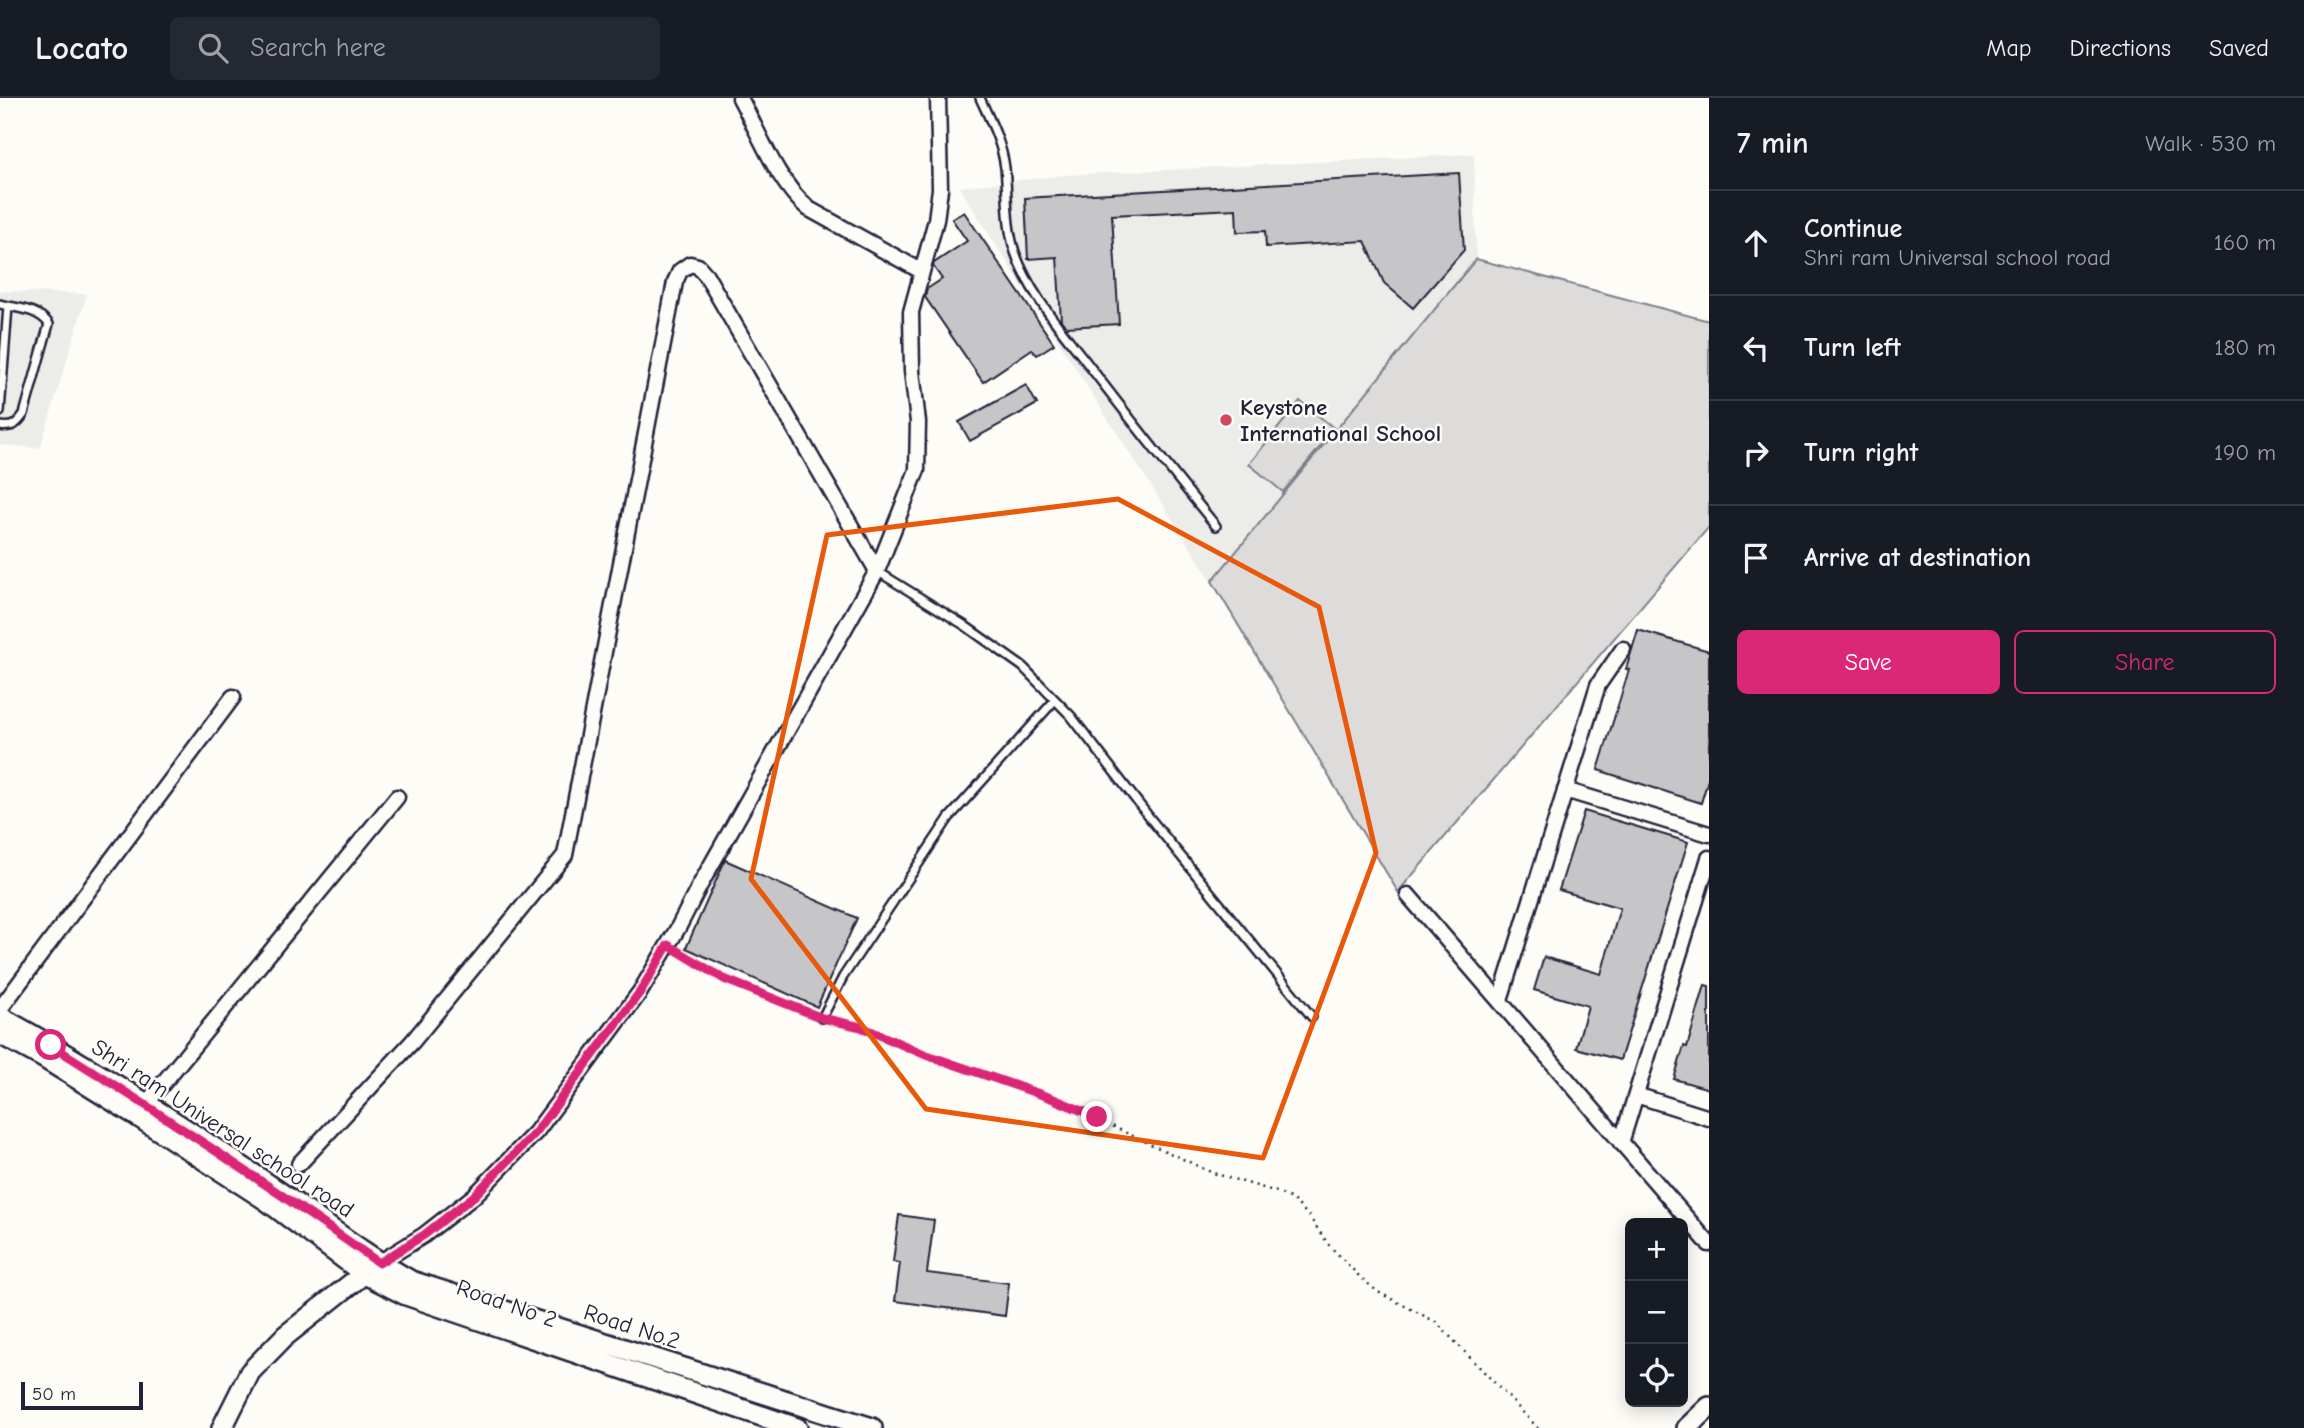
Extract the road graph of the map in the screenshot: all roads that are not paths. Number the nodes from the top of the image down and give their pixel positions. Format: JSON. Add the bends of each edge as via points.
{"nodes":[{"id":1,"x":740,"y":98,"type":"edge"},
{"id":2,"x":938,"y":98,"type":"edge"},
{"id":3,"x":980,"y":98,"type":"edge"},
{"id":4,"x":921,"y":271,"type":"junction"},
{"id":5,"x":4,"y":305,"type":"edge"},
{"id":6,"x":0,"y":412,"type":"edge"},
{"id":7,"x":0,"y":426,"type":"edge"},
{"id":8,"x":1216,"y":526,"type":"dead end"},
{"id":9,"x":877,"y":571,"type":"junction"},
{"id":10,"x":1623,"y":649,"type":"dead end"},
{"id":11,"x":233,"y":697,"type":"dead end"},
{"id":12,"x":1055,"y":700,"type":"junction"},
{"id":13,"x":1565,"y":790,"type":"junction"},
{"id":14,"x":397,"y":797,"type":"dead end"},
{"id":15,"x":1709,"y":834,"type":"edge"},
{"id":16,"x":1709,"y":859,"type":"edge"},
{"id":17,"x":1408,"y":895,"type":"dead end"},
{"id":18,"x":1500,"y":1000,"type":"junction"},
{"id":19,"x":0,"y":1009,"type":"edge"},
{"id":20,"x":0,"y":1017,"type":"edge"},
{"id":21,"x":1312,"y":1017,"type":"dead end"},
{"id":22,"x":822,"y":1018,"type":"road end"},
{"id":23,"x":0,"y":1034,"type":"edge"},
{"id":24,"x":1636,"y":1095,"type":"junction"},
{"id":25,"x":146,"y":1104,"type":"junction"},
{"id":26,"x":1709,"y":1118,"type":"edge"},
{"id":27,"x":1621,"y":1143,"type":"junction"},
{"id":28,"x":299,"y":1164,"type":"dead end"},
{"id":29,"x":1709,"y":1244,"type":"edge"},
{"id":30,"x":371,"y":1268,"type":"junction"},
{"id":31,"x":1709,"y":1407,"type":"edge"},
{"id":32,"x":222,"y":1428,"type":"edge"},
{"id":33,"x":797,"y":1428,"type":"edge"},
{"id":34,"x":872,"y":1428,"type":"edge"},
{"id":35,"x":1687,"y":1428,"type":"edge"}],
"edges":[{"from":1,"to":4,"type":"street","via":[[800,201]]},
{"from":2,"to":4,"type":"street","via":[[940,189]]},
{"from":3,"to":8,"type":"lane","via":[[1005,166],[1015,251],[1029,283],[1119,406]]},
{"from":4,"to":9,"type":"street","via":[[911,312],[917,470]]},
{"from":5,"to":6,"type":"lane"},
{"from":5,"to":7,"type":"lane","via":[[35,312],[49,324],[24,414],[18,424]]},
{"from":9,"to":12,"type":"lane","via":[[1023,667]]},
{"from":9,"to":28,"type":"street","via":[[706,275],[698,266],[684,266],[675,282],[565,856],[413,1041]]},
{"from":9,"to":30,"type":"street","via":[[640,992],[536,1132],[474,1196]]},
{"from":10,"to":13,"type":"street","via":[[1598,685]]},
{"from":11,"to":19,"type":"street"},
{"from":12,"to":21,"type":"lane"},
{"from":12,"to":22,"type":"lane","via":[[949,818],[843,977]]},
{"from":13,"to":15,"type":"street"},
{"from":13,"to":18,"type":"street"},
{"from":14,"to":25,"type":"street"},
{"from":16,"to":24,"type":"street"},
{"from":17,"to":18,"type":"street"},
{"from":18,"to":27,"type":"street"},
{"from":20,"to":25,"type":"street","name":"Shri ram Universal school road"},
{"from":23,"to":30,"type":"street","name":"Shri ram Universal school road","via":[[143,1119]]},
{"from":24,"to":26,"type":"street"},
{"from":24,"to":27,"type":"street"},
{"from":25,"to":30,"type":"street","name":"Shri ram Universal school road","via":[[274,1188]]},
{"from":27,"to":29,"type":"street"},
{"from":30,"to":32,"type":"street","via":[[285,1336],[250,1372]]},
{"from":30,"to":33,"type":"street","name":"Road No 2","via":[[406,1295]]},
{"from":30,"to":34,"type":"street","name":"Road No.2"},
{"from":31,"to":35,"type":"street"}]}
